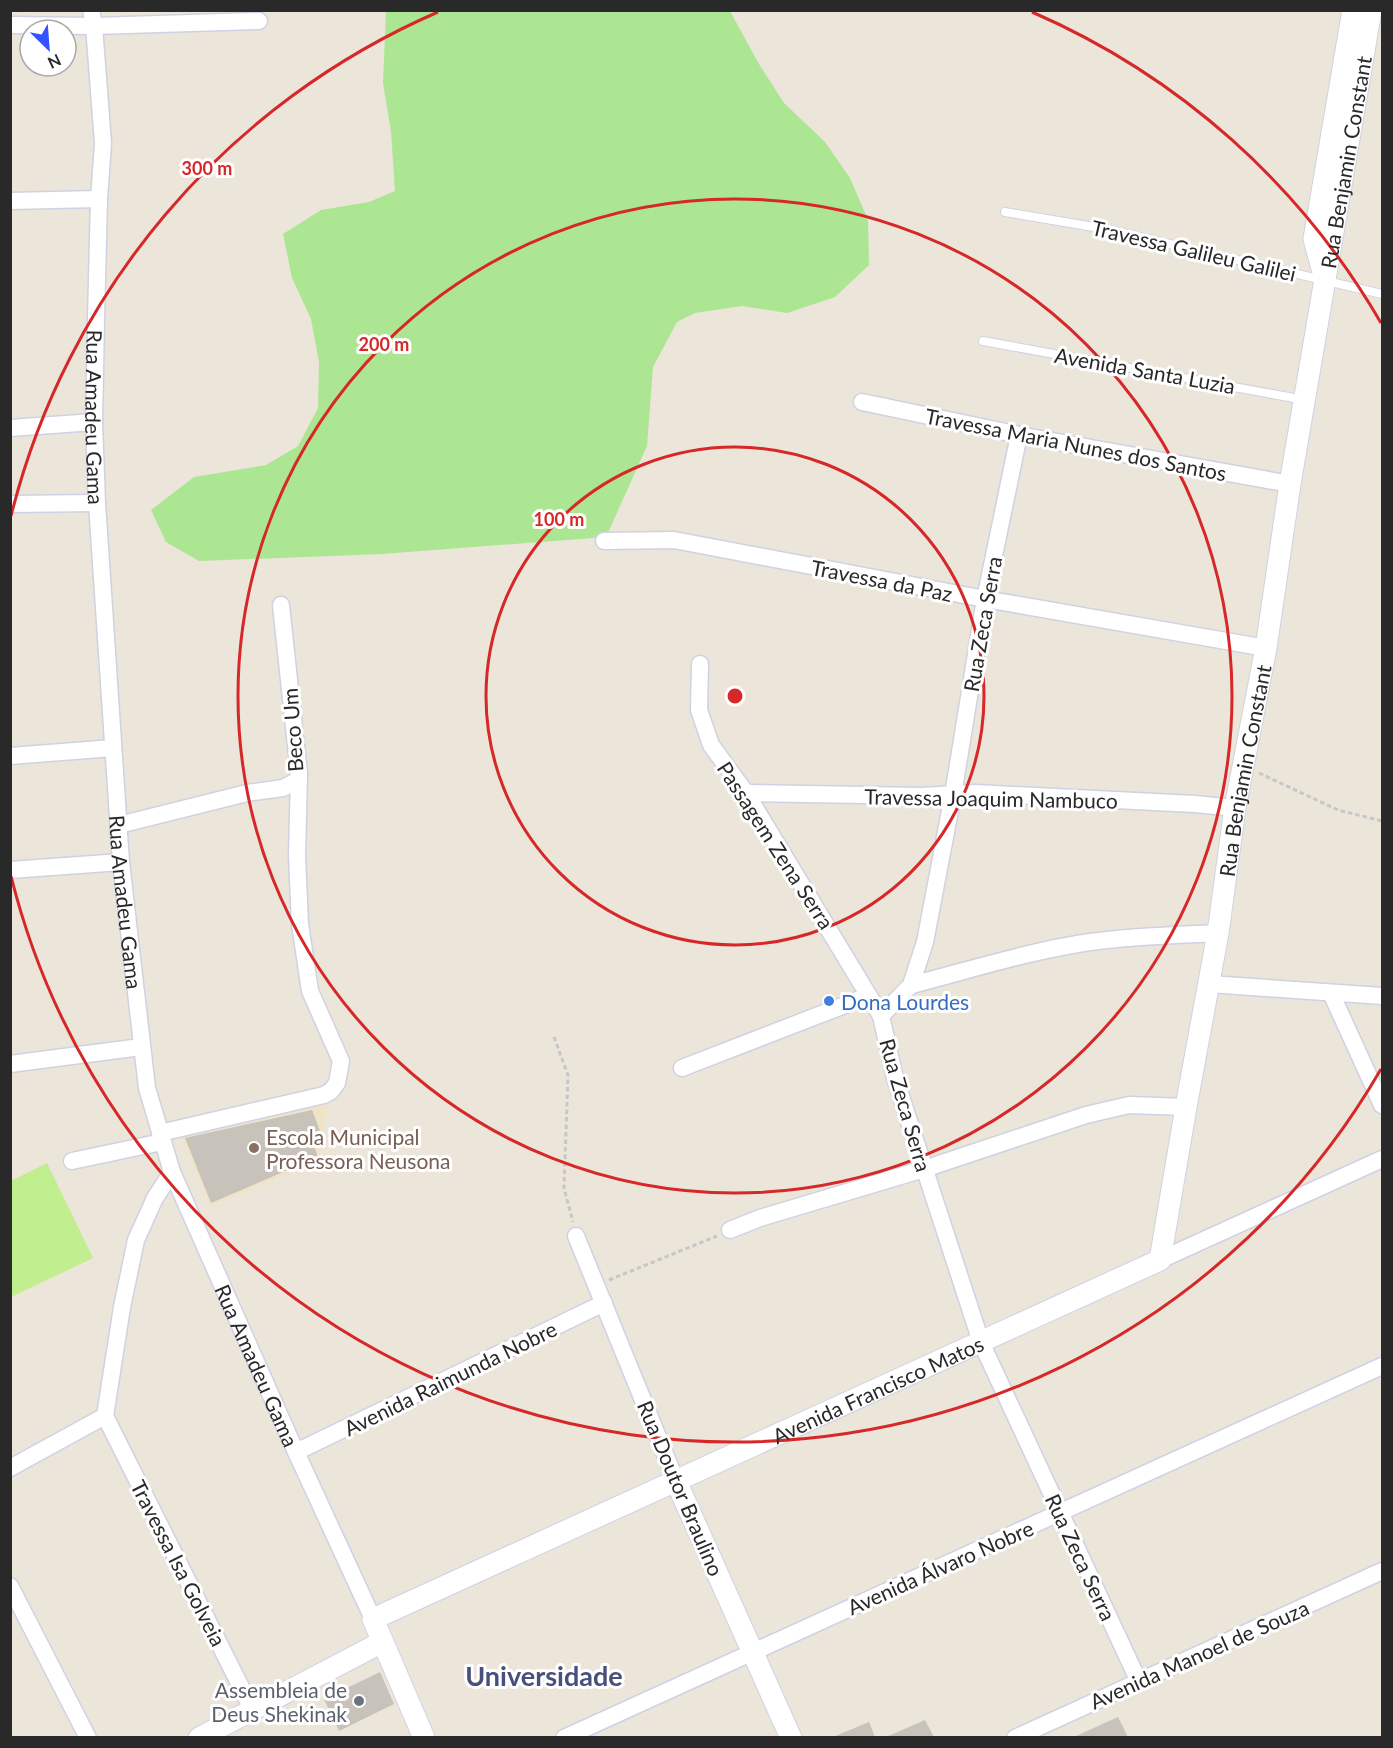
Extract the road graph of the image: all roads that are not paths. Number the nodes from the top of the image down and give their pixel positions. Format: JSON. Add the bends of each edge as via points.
{"nodes":[{"id":1,"x":92,"y":18,"type":"edge"},
{"id":2,"x":259,"y":21,"type":"dead end"},
{"id":3,"x":1365,"y":23,"type":"edge"},
{"id":4,"x":10,"y":25,"type":"edge"},
{"id":5,"x":99,"y":198,"type":"junction"},
{"id":6,"x":10,"y":201,"type":"edge"},
{"id":7,"x":1005,"y":212,"type":"dead end"},
{"id":8,"x":1326,"y":280,"type":"junction"},
{"id":9,"x":1383,"y":294,"type":"edge"},
{"id":10,"x":983,"y":341,"type":"dead end"},
{"id":11,"x":1305,"y":400,"type":"junction"},
{"id":12,"x":862,"y":402,"type":"dead end"},
{"id":13,"x":94,"y":422,"type":"junction"},
{"id":14,"x":10,"y":428,"type":"edge"},
{"id":15,"x":1019,"y":435,"type":"junction"},
{"id":16,"x":1290,"y":484,"type":"junction"},
{"id":17,"x":97,"y":503,"type":"junction"},
{"id":18,"x":10,"y":504,"type":"edge"},
{"id":19,"x":604,"y":541,"type":"dead end"},
{"id":20,"x":985,"y":600,"type":"junction"},
{"id":21,"x":281,"y":604,"type":"dead end"},
{"id":22,"x":1266,"y":648,"type":"junction"},
{"id":23,"x":700,"y":664,"type":"dead end"},
{"id":24,"x":113,"y":748,"type":"junction"},
{"id":25,"x":10,"y":756,"type":"edge"},
{"id":26,"x":299,"y":774,"type":"junction"},
{"id":27,"x":746,"y":793,"type":"junction"},
{"id":28,"x":953,"y":795,"type":"junction"},
{"id":29,"x":1235,"y":808,"type":"junction"},
{"id":30,"x":119,"y":825,"type":"junction"},
{"id":31,"x":121,"y":862,"type":"junction"},
{"id":32,"x":10,"y":870,"type":"edge"},
{"id":33,"x":1218,"y":933,"type":"junction"},
{"id":34,"x":1209,"y":984,"type":"junction"},
{"id":35,"x":911,"y":985,"type":"junction"},
{"id":36,"x":1331,"y":993,"type":"junction"},
{"id":37,"x":868,"y":996,"type":"junction"},
{"id":38,"x":1383,"y":996,"type":"edge"},
{"id":39,"x":881,"y":1016,"type":"junction"},
{"id":40,"x":141,"y":1047,"type":"junction"},
{"id":41,"x":10,"y":1064,"type":"edge"},
{"id":42,"x":682,"y":1068,"type":"dead end"},
{"id":43,"x":1383,"y":1105,"type":"edge"},
{"id":44,"x":1186,"y":1107,"type":"junction"},
{"id":45,"x":161,"y":1137,"type":"junction"},
{"id":46,"x":1383,"y":1160,"type":"edge"},
{"id":47,"x":72,"y":1161,"type":"dead end"},
{"id":48,"x":924,"y":1169,"type":"junction"},
{"id":49,"x":172,"y":1172,"type":"junction"},
{"id":50,"x":730,"y":1230,"type":"road end"},
{"id":51,"x":576,"y":1236,"type":"road end"},
{"id":52,"x":1160,"y":1260,"type":"junction"},
{"id":53,"x":604,"y":1303,"type":"junction"},
{"id":54,"x":981,"y":1342,"type":"junction"},
{"id":55,"x":1383,"y":1366,"type":"edge"},
{"id":56,"x":105,"y":1416,"type":"junction"},
{"id":57,"x":296,"y":1452,"type":"junction"},
{"id":58,"x":10,"y":1468,"type":"edge"},
{"id":59,"x":676,"y":1481,"type":"junction"},
{"id":60,"x":1061,"y":1512,"type":"junction"},
{"id":61,"x":1383,"y":1571,"type":"edge"},
{"id":62,"x":10,"y":1586,"type":"edge"},
{"id":63,"x":373,"y":1619,"type":"junction"},
{"id":64,"x":382,"y":1642,"type":"junction"},
{"id":65,"x":753,"y":1652,"type":"junction"},
{"id":66,"x":1139,"y":1682,"type":"junction"},
{"id":67,"x":252,"y":1709,"type":"junction"},
{"id":68,"x":88,"y":1737,"type":"edge"},
{"id":69,"x":199,"y":1737,"type":"edge"},
{"id":70,"x":424,"y":1737,"type":"edge"},
{"id":71,"x":564,"y":1737,"type":"edge"},
{"id":72,"x":791,"y":1737,"type":"edge"},
{"id":73,"x":1015,"y":1737,"type":"edge"}],
"edges":[{"from":1,"to":2,"type":"street"},
{"from":1,"to":4,"type":"street"},
{"from":1,"to":5,"type":"street","name":"Rua Amadeu Gama","via":[[103,143]]},
{"from":3,"to":8,"type":"street","name":"Rua Benjamin Constant","via":[[1314,239]]},
{"from":5,"to":6,"type":"street"},
{"from":5,"to":13,"type":"street","name":"Rua Amadeu Gama"},
{"from":7,"to":8,"type":"lane","name":"Travessa Galileu Galilei","via":[[1106,229]]},
{"from":8,"to":9,"type":"lane","name":"Travessa Galileu Galilei"},
{"from":8,"to":11,"type":"street","name":"Rua Benjamin Constant"},
{"from":10,"to":11,"type":"lane","name":"Avenida Santa Luzia"},
{"from":11,"to":16,"type":"street","name":"Rua Benjamin Constant"},
{"from":12,"to":15,"type":"street","name":"Travessa Maria Nunes dos Santos"},
{"from":13,"to":14,"type":"street"},
{"from":13,"to":17,"type":"street","name":"Rua Amadeu Gama"},
{"from":15,"to":16,"type":"street","name":"Travessa Maria Nunes dos Santos"},
{"from":15,"to":20,"type":"street","name":"Rua Zeca Serra"},
{"from":16,"to":22,"type":"street","name":"Rua Benjamin Constant"},
{"from":17,"to":18,"type":"street"},
{"from":17,"to":24,"type":"street","name":"Rua Amadeu Gama"},
{"from":19,"to":20,"type":"street","name":"Travessa da Paz","via":[[674,540]]},
{"from":20,"to":22,"type":"street","name":"Travessa da Paz"},
{"from":20,"to":28,"type":"street","name":"Rua Zeca Serra"},
{"from":21,"to":26,"type":"street","name":"Beco Um"},
{"from":22,"to":29,"type":"street","name":"Rua Benjamin Constant"},
{"from":23,"to":27,"type":"street","name":"Passagem Zena Serra","via":[[699,710],[705,732]]},
{"from":24,"to":25,"type":"street"},
{"from":24,"to":30,"type":"street","name":"Rua Amadeu Gama"},
{"from":26,"to":30,"type":"street","name":"Beco Um","via":[[297,781],[283,788],[247,793]]},
{"from":26,"to":45,"type":"street","via":[[300,924],[310,991],[341,1061],[337,1083],[318,1097]]},
{"from":27,"to":28,"type":"street","name":"Travessa Joaquim Nambuco"},
{"from":27,"to":37,"type":"street","name":"Passagem Zena Serra"},
{"from":28,"to":29,"type":"street","name":"Travessa Joaquim Nambuco"},
{"from":28,"to":35,"type":"street","name":"Rua Zeca Serra","via":[[925,942]]},
{"from":29,"to":33,"type":"street","name":"Rua Benjamin Constant"},
{"from":30,"to":31,"type":"street","name":"Rua Amadeu Gama"},
{"from":31,"to":32,"type":"street"},
{"from":31,"to":40,"type":"street","name":"Rua Amadeu Gama"},
{"from":33,"to":34,"type":"street","name":"Rua Benjamin Constant"},
{"from":33,"to":35,"type":"street","via":[[1091,942]]},
{"from":34,"to":36,"type":"street"},
{"from":34,"to":44,"type":"street","name":"Rua Benjamin Constant"},
{"from":35,"to":39,"type":"street","name":"Rua Zeca Serra"},
{"from":36,"to":38,"type":"street"},
{"from":36,"to":43,"type":"street"},
{"from":37,"to":39,"type":"street","name":"Passagem Zena Serra"},
{"from":37,"to":42,"type":"street"},
{"from":39,"to":48,"type":"street","name":"Rua Zeca Serra","via":[[895,1078]]},
{"from":40,"to":41,"type":"street"},
{"from":40,"to":45,"type":"street","name":"Rua Amadeu Gama","via":[[147,1088]]},
{"from":44,"to":48,"type":"street","via":[[1119,1107]]},
{"from":44,"to":52,"type":"street","name":"Rua Benjamin Constant"},
{"from":45,"to":47,"type":"street"},
{"from":45,"to":49,"type":"street","name":"Rua Amadeu Gama"},
{"from":46,"to":52,"type":"street","name":"Avenida Francisco Matos"},
{"from":48,"to":50,"type":"street"},
{"from":48,"to":54,"type":"street","name":"Rua Zeca Serra"},
{"from":49,"to":56,"type":"street","via":[[136,1240]]},
{"from":49,"to":57,"type":"street","name":"Rua Amadeu Gama"},
{"from":51,"to":53,"type":"street","name":"Rua Doutor Braulino"},
{"from":52,"to":54,"type":"street","name":"Avenida Francisco Matos"},
{"from":53,"to":57,"type":"street","name":"Avenida Raimunda Nobre"},
{"from":53,"to":59,"type":"street","name":"Rua Doutor Braulino"},
{"from":54,"to":59,"type":"street","name":"Avenida Francisco Matos"},
{"from":54,"to":60,"type":"street","name":"Rua Zeca Serra"},
{"from":55,"to":60,"type":"street","name":"Avenida Álvaro Nobre"},
{"from":56,"to":58,"type":"street"},
{"from":56,"to":67,"type":"street","name":"Travessa Isa Golveia"},
{"from":57,"to":63,"type":"street","name":"Rua Amadeu Gama"},
{"from":59,"to":63,"type":"street","name":"Avenida Francisco Matos"},
{"from":59,"to":65,"type":"street","name":"Rua Doutor Braulino"},
{"from":60,"to":65,"type":"street","name":"Avenida Álvaro Nobre"},
{"from":60,"to":66,"type":"street","name":"Rua Zeca Serra"},
{"from":61,"to":66,"type":"street","name":"Avenida Manoel de Souza"},
{"from":62,"to":68,"type":"street"},
{"from":63,"to":64,"type":"street","name":"Rua Amadeu Gama"},
{"from":64,"to":67,"type":"street"},
{"from":64,"to":70,"type":"street","name":"Rua Amadeu Gama"},
{"from":65,"to":71,"type":"street","name":"Avenida Álvaro Nobre"},
{"from":65,"to":72,"type":"street","name":"Rua Doutor Braulino"},
{"from":66,"to":73,"type":"street","name":"Avenida Manoel de Souza"},
{"from":67,"to":69,"type":"street"}]}
